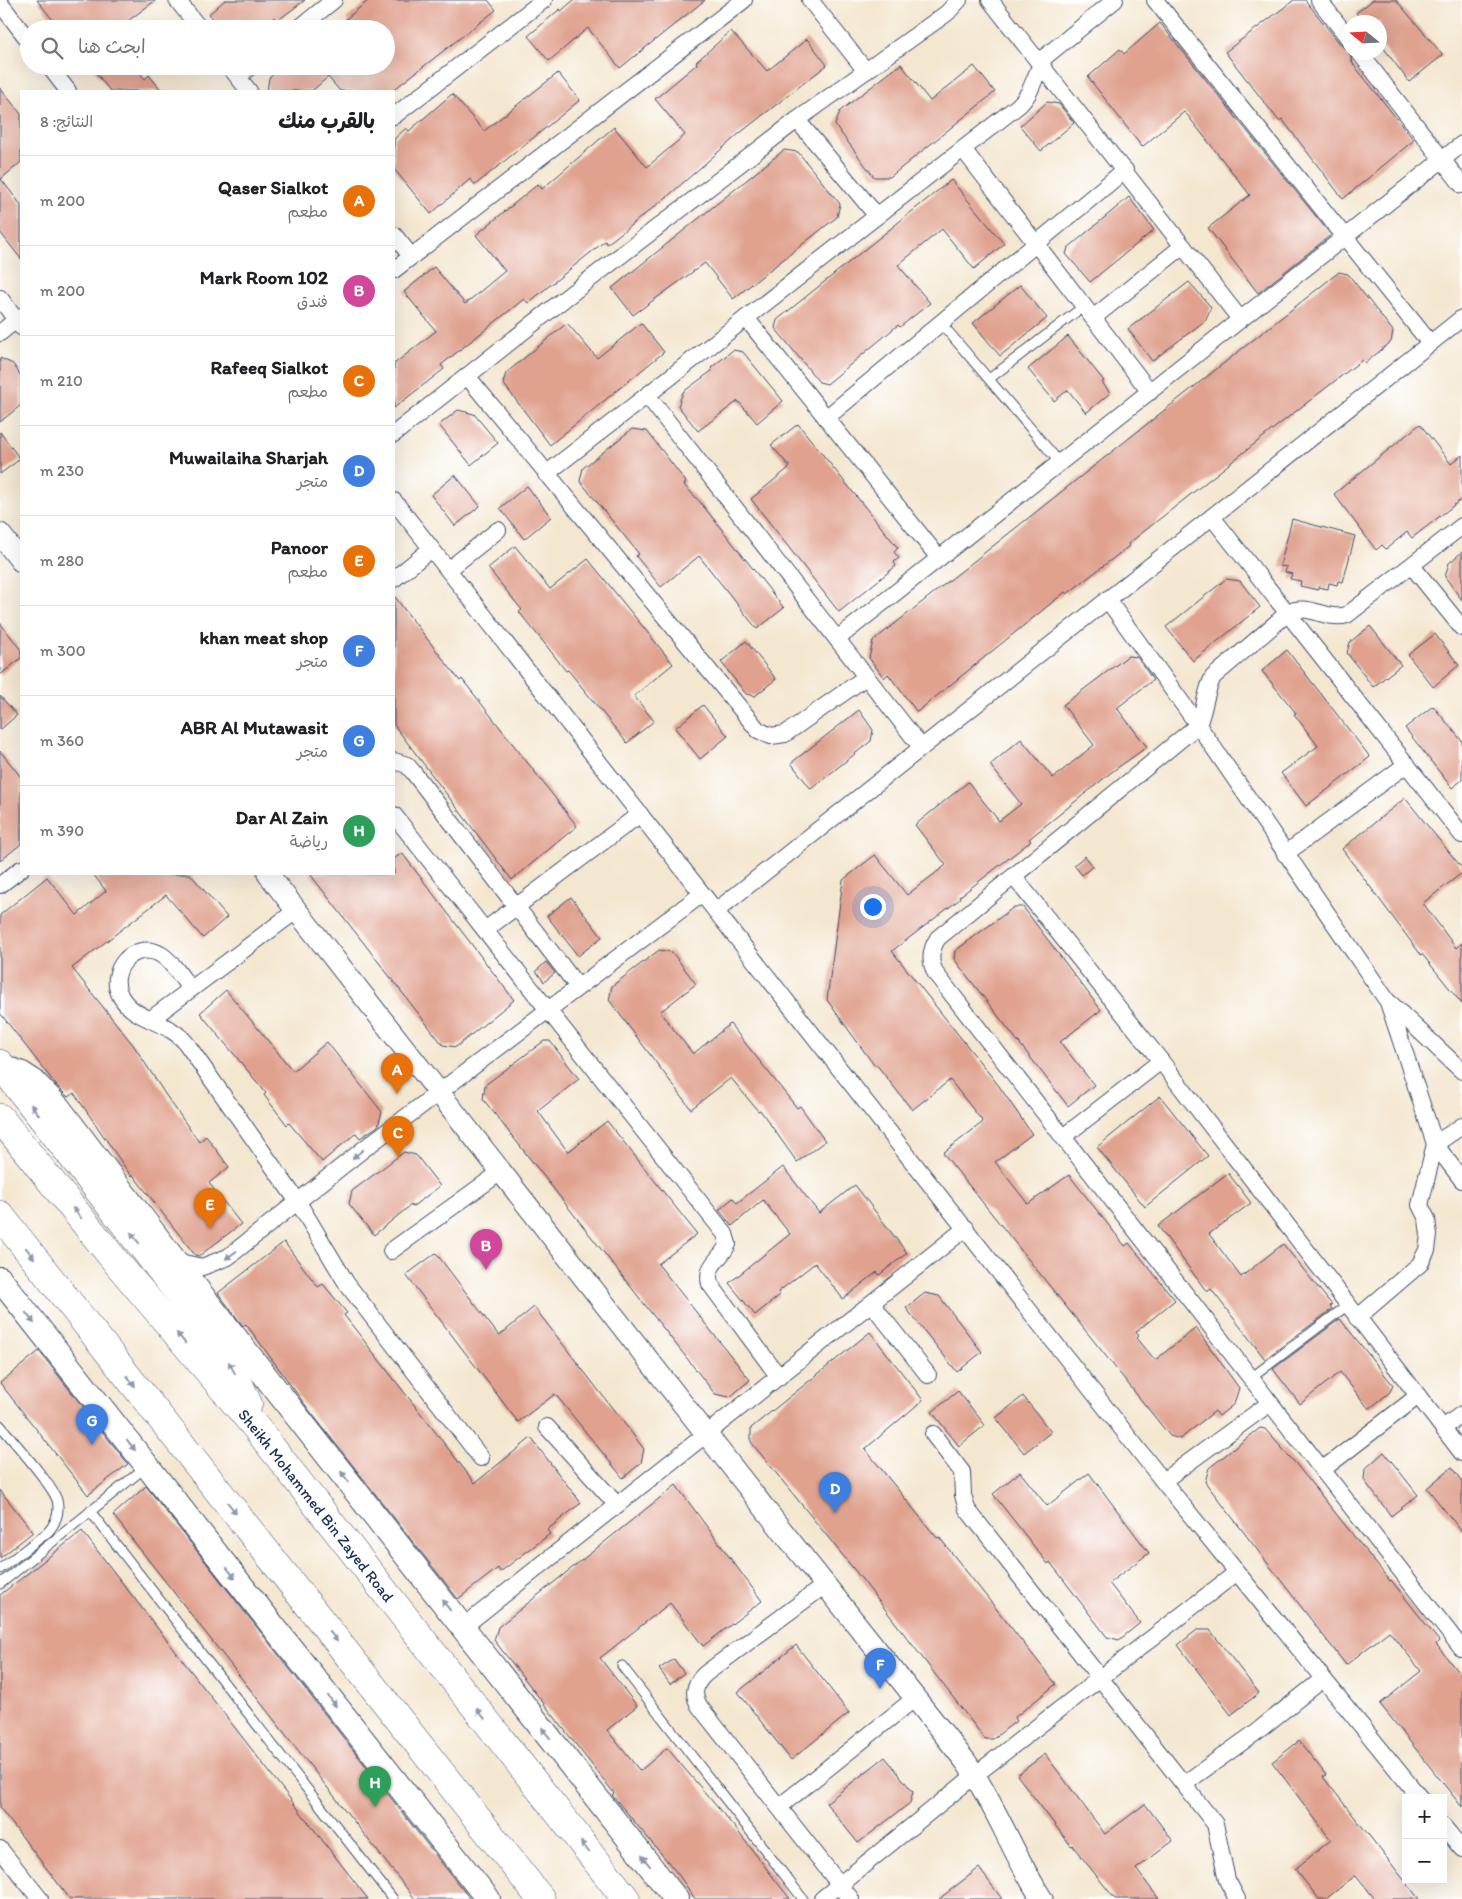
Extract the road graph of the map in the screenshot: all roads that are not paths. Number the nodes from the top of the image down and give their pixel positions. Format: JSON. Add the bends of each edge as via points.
{"nodes":[{"id":1,"x":177,"y":0,"type":"edge"},
{"id":2,"x":334,"y":0,"type":"edge"},
{"id":3,"x":544,"y":0,"type":"edge"},
{"id":4,"x":744,"y":0,"type":"edge"},
{"id":5,"x":810,"y":0,"type":"edge"},
{"id":6,"x":959,"y":0,"type":"edge"},
{"id":7,"x":990,"y":0,"type":"edge"},
{"id":8,"x":1115,"y":0,"type":"edge"},
{"id":9,"x":1155,"y":0,"type":"edge"},
{"id":10,"x":1319,"y":0,"type":"edge"},
{"id":11,"x":0,"y":3,"type":"edge"},
{"id":12,"x":193,"y":20,"type":"edge"},
{"id":13,"x":309,"y":20,"type":"edge"},
{"id":14,"x":20,"y":29,"type":"edge"},
{"id":15,"x":1342,"y":30,"type":"edge"},
{"id":16,"x":1366,"y":60,"type":"edge"},
{"id":17,"x":1041,"y":64,"type":"junction"},
{"id":18,"x":866,"y":71,"type":"junction"},
{"id":19,"x":56,"y":75,"type":"edge"},
{"id":20,"x":236,"y":75,"type":"edge"},
{"id":21,"x":67,"y":90,"type":"edge"},
{"id":22,"x":248,"y":90,"type":"edge"},
{"id":23,"x":395,"y":115,"type":"edge"},
{"id":24,"x":797,"y":120,"type":"junction"},
{"id":25,"x":1462,"y":144,"type":"edge"},
{"id":26,"x":963,"y":149,"type":"junction"},
{"id":27,"x":1442,"y":159,"type":"junction"},
{"id":28,"x":1125,"y":170,"type":"junction"},
{"id":29,"x":1462,"y":185,"type":"edge"},
{"id":30,"x":877,"y":216,"type":"junction"},
{"id":31,"x":395,"y":236,"type":"edge"},
{"id":32,"x":1345,"y":237,"type":"junction"},
{"id":33,"x":1036,"y":244,"type":"junction"},
{"id":34,"x":1183,"y":246,"type":"junction"},
{"id":35,"x":411,"y":256,"type":"junction"},
{"id":36,"x":395,"y":269,"type":"edge"},
{"id":37,"x":0,"y":298,"type":"edge"},
{"id":38,"x":1088,"y":312,"type":"junction"},
{"id":39,"x":746,"y":318,"type":"junction"},
{"id":40,"x":1462,"y":318,"type":"edge"},
{"id":41,"x":1240,"y":319,"type":"junction"},
{"id":42,"x":20,"y":321,"type":"edge"},
{"id":43,"x":941,"y":323,"type":"junction"},
{"id":44,"x":0,"y":333,"type":"edge"},
{"id":45,"x":1430,"y":344,"type":"junction"},
{"id":46,"x":467,"y":376,"type":"junction"},
{"id":47,"x":989,"y":379,"type":"junction"},
{"id":48,"x":1150,"y":392,"type":"junction"},
{"id":49,"x":647,"y":395,"type":"junction"},
{"id":50,"x":826,"y":418,"type":"junction"},
{"id":51,"x":395,"y":433,"type":"edge"},
{"id":52,"x":1060,"y":463,"type":"junction"},
{"id":53,"x":546,"y":474,"type":"junction"},
{"id":54,"x":395,"y":502,"type":"edge"},
{"id":55,"x":1212,"y":517,"type":"junction"},
{"id":56,"x":1462,"y":526,"type":"edge"},
{"id":57,"x":498,"y":530,"type":"dead end"},
{"id":58,"x":0,"y":534,"type":"edge"},
{"id":59,"x":431,"y":549,"type":"junction"},
{"id":60,"x":939,"y":558,"type":"junction"},
{"id":61,"x":20,"y":559,"type":"edge"},
{"id":62,"x":1412,"y":566,"type":"junction"},
{"id":63,"x":448,"y":570,"type":"junction"},
{"id":64,"x":395,"y":578,"type":"edge"},
{"id":65,"x":1108,"y":600,"type":"junction"},
{"id":66,"x":1289,"y":612,"type":"junction"},
{"id":67,"x":1462,"y":628,"type":"edge"},
{"id":68,"x":837,"y":639,"type":"junction"},
{"id":69,"x":866,"y":676,"type":"junction"},
{"id":70,"x":1198,"y":725,"type":"junction"},
{"id":71,"x":921,"y":747,"type":"junction"},
{"id":72,"x":395,"y":761,"type":"edge"},
{"id":73,"x":1407,"y":764,"type":"junction"},
{"id":74,"x":640,"y":814,"type":"junction"},
{"id":75,"x":395,"y":816,"type":"edge"},
{"id":76,"x":1462,"y":834,"type":"edge"},
{"id":77,"x":1285,"y":854,"type":"junction"},
{"id":78,"x":20,"y":870,"type":"edge"},
{"id":79,"x":269,"y":875,"type":"edge"},
{"id":80,"x":1014,"y":877,"type":"junction"},
{"id":81,"x":0,"y":885,"type":"edge"},
{"id":82,"x":702,"y":894,"type":"junction"},
{"id":83,"x":516,"y":907,"type":"junction"},
{"id":84,"x":297,"y":910,"type":"junction"},
{"id":85,"x":716,"y":911,"type":"junction"},
{"id":86,"x":485,"y":930,"type":"junction"},
{"id":87,"x":578,"y":987,"type":"junction"},
{"id":88,"x":190,"y":989,"type":"junction"},
{"id":89,"x":1388,"y":1002,"type":"junction"},
{"id":90,"x":548,"y":1011,"type":"junction"},
{"id":91,"x":151,"y":1019,"type":"junction"},
{"id":92,"x":1161,"y":1060,"type":"junction"},
{"id":93,"x":1,"y":1065,"type":"edge"},
{"id":94,"x":1462,"y":1072,"type":"edge"},
{"id":95,"x":439,"y":1093,"type":"junction"},
{"id":96,"x":0,"y":1118,"type":"edge"},
{"id":97,"x":1462,"y":1126,"type":"edge"},
{"id":98,"x":1063,"y":1137,"type":"junction"},
{"id":99,"x":1435,"y":1144,"type":"junction"},
{"id":100,"x":502,"y":1171,"type":"junction"},
{"id":101,"x":1462,"y":1180,"type":"edge"},
{"id":102,"x":298,"y":1202,"type":"junction"},
{"id":103,"x":0,"y":1215,"type":"edge"},
{"id":104,"x":966,"y":1228,"type":"junction"},
{"id":105,"x":391,"y":1251,"type":"dead end"},
{"id":106,"x":175,"y":1261,"type":"junction"},
{"id":107,"x":0,"y":1279,"type":"edge"},
{"id":108,"x":872,"y":1304,"type":"junction"},
{"id":109,"x":1352,"y":1311,"type":"junction"},
{"id":110,"x":928,"y":1375,"type":"dead end"},
{"id":111,"x":779,"y":1377,"type":"junction"},
{"id":112,"x":1251,"y":1378,"type":"junction"},
{"id":113,"x":1418,"y":1396,"type":"junction"},
{"id":114,"x":1270,"y":1403,"type":"junction"},
{"id":115,"x":1462,"y":1414,"type":"edge"},
{"id":116,"x":0,"y":1425,"type":"edge"},
{"id":117,"x":547,"y":1427,"type":"dead end"},
{"id":118,"x":1443,"y":1428,"type":"junction"},
{"id":119,"x":257,"y":1429,"type":"junction"},
{"id":120,"x":708,"y":1434,"type":"junction"},
{"id":121,"x":933,"y":1434,"type":"dead end"},
{"id":122,"x":1462,"y":1453,"type":"edge"},
{"id":123,"x":481,"y":1458,"type":"dead end"},
{"id":124,"x":147,"y":1466,"type":"junction"},
{"id":125,"x":1322,"y":1470,"type":"junction"},
{"id":126,"x":1163,"y":1481,"type":"junction"},
{"id":127,"x":617,"y":1505,"type":"junction"},
{"id":128,"x":90,"y":1511,"type":"junction"},
{"id":129,"x":0,"y":1569,"type":"edge"},
{"id":130,"x":1236,"y":1573,"type":"junction"},
{"id":131,"x":0,"y":1584,"type":"edge"},
{"id":132,"x":824,"y":1585,"type":"junction"},
{"id":133,"x":463,"y":1627,"type":"junction"},
{"id":134,"x":1462,"y":1649,"type":"edge"},
{"id":135,"x":622,"y":1666,"type":"dead end"},
{"id":136,"x":1101,"y":1678,"type":"junction"},
{"id":137,"x":1323,"y":1679,"type":"junction"},
{"id":138,"x":914,"y":1699,"type":"junction"},
{"id":139,"x":975,"y":1775,"type":"junction"},
{"id":140,"x":1184,"y":1784,"type":"junction"},
{"id":141,"x":1417,"y":1794,"type":"edge"},
{"id":142,"x":779,"y":1807,"type":"junction"},
{"id":143,"x":1447,"y":1831,"type":"edge"},
{"id":144,"x":0,"y":1848,"type":"edge"},
{"id":145,"x":1462,"y":1849,"type":"edge"},
{"id":146,"x":840,"y":1885,"type":"junction"},
{"id":147,"x":40,"y":1899,"type":"edge"},
{"id":148,"x":393,"y":1899,"type":"edge"},
{"id":149,"x":488,"y":1899,"type":"edge"},
{"id":150,"x":541,"y":1899,"type":"edge"},
{"id":151,"x":626,"y":1899,"type":"edge"},
{"id":152,"x":676,"y":1899,"type":"edge"},
{"id":153,"x":803,"y":1899,"type":"edge"},
{"id":154,"x":822,"y":1899,"type":"edge"},
{"id":155,"x":851,"y":1899,"type":"edge"},
{"id":156,"x":1042,"y":1899,"type":"edge"},
{"id":157,"x":1237,"y":1899,"type":"edge"}],
"edges":[{"from":1,"to":12,"type":"street"},
{"from":2,"to":13,"type":"street"},
{"from":3,"to":23,"type":"street"},
{"from":4,"to":35,"type":"street"},
{"from":5,"to":18,"type":"street"},
{"from":6,"to":18,"type":"street","via":[[947,13]]},
{"from":7,"to":17,"type":"street"},
{"from":8,"to":17,"type":"street","via":[[1053,50]]},
{"from":9,"to":32,"type":"street"},
{"from":10,"to":15,"type":"street"},
{"from":11,"to":14,"type":"street"},
{"from":16,"to":27,"type":"street"},
{"from":17,"to":26,"type":"street","via":[[1024,102]]},
{"from":17,"to":28,"type":"street"},
{"from":18,"to":24,"type":"street"},
{"from":19,"to":21,"type":"street"},
{"from":20,"to":22,"type":"street"},
{"from":24,"to":30,"type":"street"},
{"from":24,"to":46,"type":"street"},
{"from":25,"to":27,"type":"street"},
{"from":26,"to":30,"type":"street"},
{"from":26,"to":33,"type":"street"},
{"from":27,"to":29,"type":"street"},
{"from":27,"to":32,"type":"street"},
{"from":28,"to":33,"type":"street"},
{"from":28,"to":34,"type":"street"},
{"from":30,"to":39,"type":"street"},
{"from":31,"to":35,"type":"street"},
{"from":32,"to":41,"type":"street"},
{"from":32,"to":45,"type":"street"},
{"from":33,"to":38,"type":"street"},
{"from":33,"to":43,"type":"street"},
{"from":34,"to":38,"type":"street"},
{"from":34,"to":41,"type":"street"},
{"from":35,"to":36,"type":"street"},
{"from":37,"to":42,"type":"street"},
{"from":38,"to":47,"type":"lane"},
{"from":38,"to":48,"type":"street"},
{"from":39,"to":49,"type":"street"},
{"from":39,"to":50,"type":"street"},
{"from":40,"to":45,"type":"street"},
{"from":41,"to":48,"type":"street"},
{"from":42,"to":44,"type":"street"},
{"from":43,"to":47,"type":"lane"},
{"from":43,"to":50,"type":"street"},
{"from":45,"to":55,"type":"street"},
{"from":46,"to":51,"type":"street"},
{"from":46,"to":53,"type":"street"},
{"from":47,"to":52,"type":"lane"},
{"from":48,"to":52,"type":"street"},
{"from":49,"to":53,"type":"street"},
{"from":49,"to":68,"type":"street"},
{"from":50,"to":60,"type":"street"},
{"from":52,"to":60,"type":"street"},
{"from":53,"to":69,"type":"street","via":[[758,730],[771,736],[785,734]]},
{"from":54,"to":59,"type":"street"},
{"from":55,"to":65,"type":"street"},
{"from":55,"to":66,"type":"street"},
{"from":56,"to":62,"type":"street"},
{"from":57,"to":63,"type":"street"},
{"from":58,"to":61,"type":"street"},
{"from":59,"to":63,"type":"street"},
{"from":59,"to":64,"type":"street"},
{"from":60,"to":68,"type":"street"},
{"from":62,"to":66,"type":"street","via":[[1347,615],[1334,617],[1301,609]]},
{"from":62,"to":67,"type":"street"},
{"from":63,"to":74,"type":"street"},
{"from":65,"to":70,"type":"street"},
{"from":65,"to":71,"type":"street"},
{"from":66,"to":70,"type":"street","via":[[1214,677]]},
{"from":66,"to":73,"type":"street"},
{"from":68,"to":69,"type":"street"},
{"from":69,"to":71,"type":"street"},
{"from":70,"to":77,"type":"street"},
{"from":70,"to":80,"type":"street"},
{"from":71,"to":85,"type":"street"},
{"from":72,"to":83,"type":"street","via":[[407,765],[413,772]]},
{"from":73,"to":76,"type":"street"},
{"from":73,"to":77,"type":"street"},
{"from":74,"to":82,"type":"street"},
{"from":74,"to":83,"type":"street"},
{"from":75,"to":86,"type":"street"},
{"from":77,"to":89,"type":"street"},
{"from":78,"to":81,"type":"street"},
{"from":79,"to":84,"type":"street"},
{"from":80,"to":92,"type":"street"},
{"from":80,"to":98,"type":"street","via":[[938,938],[933,945],[931,960],[936,974]]},
{"from":82,"to":85,"type":"street"},
{"from":82,"to":87,"type":"street"},
{"from":83,"to":86,"type":"street"},
{"from":83,"to":87,"type":"street"},
{"from":84,"to":88,"type":"street"},
{"from":84,"to":95,"type":"street"},
{"from":85,"to":104,"type":"street"},
{"from":86,"to":90,"type":"street"},
{"from":87,"to":90,"type":"street"},
{"from":88,"to":91,"type":"street"},
{"from":88,"to":91,"type":"street","via":[[159,954],[150,951],[130,955],[118,971],[118,991],[128,1006]]},
{"from":89,"to":94,"type":"street"},
{"from":89,"to":99,"type":"street"},
{"from":90,"to":95,"type":"street"},
{"from":90,"to":111,"type":"street","via":[[725,1234],[728,1244],[711,1265],[710,1284]]},
{"from":91,"to":102,"type":"street","via":[[173,1030],[186,1043]]},
{"from":92,"to":98,"type":"street"},
{"from":92,"to":109,"type":"street"},
{"from":93,"to":106,"type":"main road","via":[[22,1074],[50,1097]]},
{"from":119,"to":93,"type":"highway","one_way":true,"via":[[232,1368],[208,1331]]},
{"from":95,"to":100,"type":"street"},
{"from":95,"to":102,"type":"street","one_way":true},
{"from":119,"to":96,"type":"highway","name":"Sheikh Mohammed Bin Zayed Road","one_way":true},
{"from":97,"to":99,"type":"street"},
{"from":98,"to":112,"type":"street"},
{"from":99,"to":101,"type":"street"},
{"from":99,"to":109,"type":"street","via":[[1420,1206],[1427,1219],[1427,1250],[1409,1275]]},
{"from":100,"to":105,"type":"street"},
{"from":100,"to":120,"type":"street"},
{"from":102,"to":106,"type":"street","one_way":true,"via":[[220,1262],[202,1267]]},
{"from":102,"to":123,"type":"street","via":[[352,1290]]},
{"from":103,"to":150,"type":"highway","one_way":true},
{"from":104,"to":108,"type":"street"},
{"from":104,"to":126,"type":"street"},
{"from":133,"to":106,"type":"main road","one_way":true},
{"from":107,"to":124,"type":"main road","one_way":true},
{"from":108,"to":110,"type":"street"},
{"from":108,"to":111,"type":"street"},
{"from":109,"to":112,"type":"lane"},
{"from":109,"to":113,"type":"street"},
{"from":111,"to":120,"type":"street"},
{"from":112,"to":114,"type":"street"},
{"from":113,"to":118,"type":"street"},
{"from":113,"to":125,"type":"street"},
{"from":114,"to":125,"type":"street"},
{"from":114,"to":126,"type":"street"},
{"from":115,"to":118,"type":"street"},
{"from":116,"to":129,"type":"lane","via":[[54,1493],[58,1509],[48,1532]]},
{"from":117,"to":127,"type":"street"},
{"from":118,"to":122,"type":"street"},
{"from":151,"to":119,"type":"highway","name":"Sheikh Mohammed Bin Zayed Road","one_way":true},
{"from":120,"to":127,"type":"street"},
{"from":120,"to":132,"type":"street"},
{"from":121,"to":136,"type":"street","via":[[962,1472],[967,1509]]},
{"from":124,"to":128,"type":"lane"},
{"from":124,"to":149,"type":"main road","one_way":true},
{"from":125,"to":134,"type":"street"},
{"from":126,"to":130,"type":"street"},
{"from":127,"to":133,"type":"street"},
{"from":128,"to":131,"type":"lane"},
{"from":128,"to":148,"type":"lane"},
{"from":130,"to":136,"type":"street"},
{"from":130,"to":137,"type":"street"},
{"from":132,"to":138,"type":"street"},
{"from":132,"to":142,"type":"street","via":[[704,1674],[695,1690],[700,1708]]},
{"from":152,"to":133,"type":"main road","one_way":true},
{"from":135,"to":153,"type":"lane"},
{"from":136,"to":139,"type":"street"},
{"from":136,"to":140,"type":"street"},
{"from":137,"to":140,"type":"street"},
{"from":137,"to":141,"type":"street"},
{"from":138,"to":139,"type":"street"},
{"from":138,"to":142,"type":"street"},
{"from":139,"to":146,"type":"street"},
{"from":139,"to":156,"type":"street"},
{"from":140,"to":157,"type":"street","via":[[1215,1824],[1227,1880]]},
{"from":142,"to":146,"type":"street"},
{"from":143,"to":145,"type":"street"},
{"from":144,"to":147,"type":"street"},
{"from":146,"to":154,"type":"street"},
{"from":146,"to":155,"type":"street"}]}
